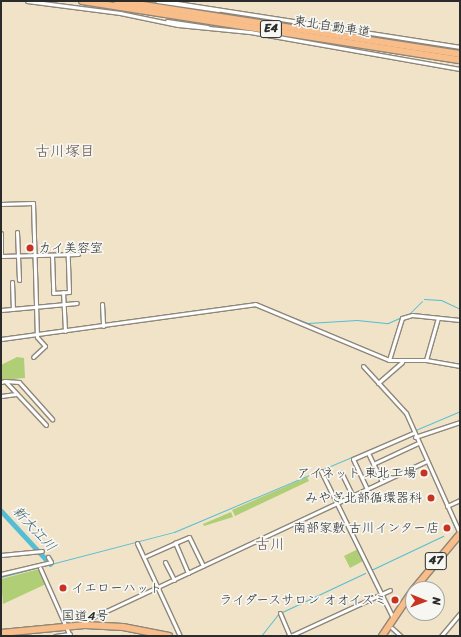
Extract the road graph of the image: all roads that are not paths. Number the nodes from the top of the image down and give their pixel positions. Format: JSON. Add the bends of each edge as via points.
{"nodes":[{"id":1,"x":27,"y":1,"type":"edge"},
{"id":2,"x":82,"y":1,"type":"edge"},
{"id":3,"x":117,"y":1,"type":"edge"},
{"id":4,"x":157,"y":1,"type":"edge"},
{"id":5,"x":164,"y":1,"type":"edge"},
{"id":6,"x":222,"y":10,"type":"junction"},
{"id":7,"x":164,"y":21,"type":"junction"},
{"id":8,"x":212,"y":28,"type":"junction"},
{"id":9,"x":460,"y":47,"type":"edge"},
{"id":10,"x":460,"y":54,"type":"edge"},
{"id":11,"x":460,"y":60,"type":"edge"},
{"id":12,"x":460,"y":69,"type":"edge"},
{"id":13,"x":1,"y":204,"type":"edge"},
{"id":14,"x":17,"y":232,"type":"dead end"},
{"id":15,"x":1,"y":233,"type":"edge"},
{"id":16,"x":68,"y":254,"type":"junction"},
{"id":17,"x":78,"y":254,"type":"dead end"},
{"id":18,"x":18,"y":255,"type":"junction"},
{"id":19,"x":35,"y":255,"type":"junction"},
{"id":20,"x":52,"y":255,"type":"junction"},
{"id":21,"x":1,"y":256,"type":"edge"},
{"id":22,"x":19,"y":280,"type":"dead end"},
{"id":23,"x":12,"y":282,"type":"dead end"},
{"id":24,"x":63,"y":292,"type":"junction"},
{"id":25,"x":77,"y":303,"type":"dead end"},
{"id":26,"x":63,"y":304,"type":"junction"},
{"id":27,"x":102,"y":304,"type":"dead end"},
{"id":28,"x":36,"y":305,"type":"junction"},
{"id":29,"x":13,"y":308,"type":"junction"},
{"id":30,"x":1,"y":310,"type":"edge"},
{"id":31,"x":438,"y":318,"type":"junction"},
{"id":32,"x":460,"y":320,"type":"edge"},
{"id":33,"x":103,"y":326,"type":"junction"},
{"id":34,"x":64,"y":331,"type":"junction"},
{"id":35,"x":37,"y":334,"type":"junction"},
{"id":36,"x":1,"y":339,"type":"edge"},
{"id":37,"x":33,"y":357,"type":"dead end"},
{"id":38,"x":389,"y":360,"type":"junction"},
{"id":39,"x":426,"y":360,"type":"junction"},
{"id":40,"x":402,"y":362,"type":"junction"},
{"id":41,"x":363,"y":366,"type":"dead end"},
{"id":42,"x":460,"y":366,"type":"edge"},
{"id":43,"x":3,"y":381,"type":"edge"},
{"id":44,"x":378,"y":383,"type":"junction"},
{"id":45,"x":26,"y":390,"type":"junction"},
{"id":46,"x":17,"y":395,"type":"junction"},
{"id":47,"x":1,"y":396,"type":"edge"},
{"id":48,"x":52,"y":418,"type":"dead end"},
{"id":49,"x":460,"y":422,"type":"edge"},
{"id":50,"x":46,"y":425,"type":"dead end"},
{"id":51,"x":413,"y":432,"type":"junction"},
{"id":52,"x":415,"y":437,"type":"junction"},
{"id":53,"x":418,"y":443,"type":"junction"},
{"id":54,"x":368,"y":453,"type":"junction"},
{"id":55,"x":426,"y":462,"type":"junction"},
{"id":56,"x":373,"y":464,"type":"junction"},
{"id":57,"x":321,"y":471,"type":"dead end"},
{"id":58,"x":341,"y":472,"type":"dead end"},
{"id":59,"x":382,"y":482,"type":"junction"},
{"id":60,"x":367,"y":489,"type":"junction"},
{"id":61,"x":352,"y":495,"type":"junction"},
{"id":62,"x":460,"y":500,"type":"edge"},
{"id":63,"x":336,"y":503,"type":"junction"},
{"id":64,"x":447,"y":506,"type":"junction"},
{"id":65,"x":460,"y":534,"type":"edge"},
{"id":66,"x":460,"y":539,"type":"edge"},
{"id":67,"x":137,"y":543,"type":"dead end"},
{"id":68,"x":174,"y":544,"type":"junction"},
{"id":69,"x":41,"y":551,"type":"dead end"},
{"id":70,"x":1,"y":555,"type":"edge"},
{"id":71,"x":144,"y":557,"type":"junction"},
{"id":72,"x":50,"y":560,"type":"dead end"},
{"id":73,"x":165,"y":562,"type":"dead end"},
{"id":74,"x":203,"y":566,"type":"junction"},
{"id":75,"x":40,"y":568,"type":"dead end"},
{"id":76,"x":188,"y":573,"type":"junction"},
{"id":77,"x":1,"y":574,"type":"edge"},
{"id":78,"x":174,"y":580,"type":"junction"},
{"id":79,"x":420,"y":581,"type":"edge"},
{"id":80,"x":426,"y":581,"type":"edge"},
{"id":81,"x":158,"y":587,"type":"junction"},
{"id":82,"x":390,"y":590,"type":"dead end"},
{"id":83,"x":380,"y":595,"type":"junction"},
{"id":84,"x":405,"y":601,"type":"edge"},
{"id":85,"x":405,"y":608,"type":"edge"},
{"id":86,"x":280,"y":613,"type":"dead end"},
{"id":87,"x":460,"y":613,"type":"edge"},
{"id":88,"x":393,"y":618,"type":"junction"},
{"id":89,"x":85,"y":625,"type":"junction"},
{"id":90,"x":392,"y":628,"type":"junction"},
{"id":91,"x":69,"y":631,"type":"edge"},
{"id":92,"x":1,"y":634,"type":"edge"},
{"id":93,"x":55,"y":636,"type":"edge"},
{"id":94,"x":153,"y":636,"type":"edge"},
{"id":95,"x":169,"y":636,"type":"edge"},
{"id":96,"x":180,"y":636,"type":"edge"},
{"id":97,"x":290,"y":636,"type":"edge"},
{"id":98,"x":382,"y":636,"type":"edge"},
{"id":99,"x":387,"y":636,"type":"edge"},
{"id":100,"x":401,"y":636,"type":"edge"},
{"id":101,"x":441,"y":636,"type":"edge"}],
"edges":[{"from":1,"to":7,"type":"street"},
{"from":2,"to":11,"type":"highway","name":"東北自動車道","number":"E4"},
{"from":3,"to":10,"type":"highway","name":"東北自動車道","number":"E4"},
{"from":4,"to":6,"type":"street","via":[[189,8]]},
{"from":5,"to":6,"type":"street"},
{"from":6,"to":9,"type":"street"},
{"from":7,"to":8,"type":"street"},
{"from":7,"to":8,"type":"street","via":[[186,22]]},
{"from":8,"to":12,"type":"street","via":[[400,54]]},
{"from":13,"to":19,"type":"street","via":[[33,203]]},
{"from":14,"to":18,"type":"street"},
{"from":15,"to":21,"type":"street"},
{"from":16,"to":17,"type":"street"},
{"from":16,"to":20,"type":"street"},
{"from":16,"to":24,"type":"street","via":[[69,292]]},
{"from":18,"to":19,"type":"street"},
{"from":18,"to":21,"type":"street"},
{"from":18,"to":22,"type":"street"},
{"from":19,"to":20,"type":"street"},
{"from":19,"to":28,"type":"street"},
{"from":20,"to":24,"type":"street","via":[[53,292]]},
{"from":23,"to":29,"type":"street"},
{"from":24,"to":26,"type":"street"},
{"from":25,"to":26,"type":"street"},
{"from":26,"to":28,"type":"street"},
{"from":26,"to":34,"type":"street"},
{"from":27,"to":33,"type":"street"},
{"from":28,"to":29,"type":"street"},
{"from":28,"to":35,"type":"street"},
{"from":29,"to":30,"type":"street"},
{"from":31,"to":32,"type":"street"},
{"from":31,"to":38,"type":"street","via":[[409,316],[399,320]]},
{"from":31,"to":39,"type":"street"},
{"from":33,"to":34,"type":"street"},
{"from":33,"to":38,"type":"street","via":[[258,305]]},
{"from":34,"to":35,"type":"street"},
{"from":35,"to":36,"type":"street"},
{"from":35,"to":37,"type":"street","via":[[45,346]]},
{"from":38,"to":40,"type":"street"},
{"from":39,"to":40,"type":"street"},
{"from":39,"to":42,"type":"street"},
{"from":40,"to":44,"type":"street"},
{"from":41,"to":44,"type":"street"},
{"from":43,"to":45,"type":"street","via":[[16,381]]},
{"from":43,"to":46,"type":"street"},
{"from":44,"to":51,"type":"street","via":[[406,413]]},
{"from":45,"to":46,"type":"street"},
{"from":45,"to":48,"type":"street"},
{"from":46,"to":47,"type":"street"},
{"from":46,"to":50,"type":"street"},
{"from":49,"to":52,"type":"street"},
{"from":51,"to":52,"type":"street"},
{"from":51,"to":54,"type":"street"},
{"from":52,"to":53,"type":"street"},
{"from":53,"to":55,"type":"street"},
{"from":53,"to":56,"type":"street"},
{"from":54,"to":56,"type":"street"},
{"from":54,"to":60,"type":"street","via":[[353,459]]},
{"from":55,"to":59,"type":"street"},
{"from":55,"to":64,"type":"street"},
{"from":56,"to":59,"type":"street"},
{"from":57,"to":63,"type":"street"},
{"from":58,"to":61,"type":"street"},
{"from":59,"to":60,"type":"street"},
{"from":60,"to":61,"type":"street"},
{"from":61,"to":63,"type":"street"},
{"from":62,"to":64,"type":"street"},
{"from":63,"to":74,"type":"street"},
{"from":63,"to":83,"type":"street"},
{"from":64,"to":65,"type":"street"},
{"from":65,"to":79,"type":"highway","number":"47"},
{"from":66,"to":80,"type":"highway","number":"47"},
{"from":67,"to":71,"type":"street"},
{"from":68,"to":71,"type":"street"},
{"from":68,"to":74,"type":"street","via":[[189,537]]},
{"from":68,"to":76,"type":"street"},
{"from":69,"to":70,"type":"street"},
{"from":71,"to":81,"type":"street"},
{"from":72,"to":77,"type":"street"},
{"from":73,"to":78,"type":"street"},
{"from":74,"to":76,"type":"street"},
{"from":75,"to":91,"type":"street"},
{"from":76,"to":78,"type":"street"},
{"from":78,"to":81,"type":"street"},
{"from":81,"to":89,"type":"street","via":[[85,621]]},
{"from":81,"to":96,"type":"street"},
{"from":82,"to":83,"type":"street"},
{"from":83,"to":88,"type":"street"},
{"from":83,"to":97,"type":"street"},
{"from":84,"to":88,"type":"highway","number":"47"},
{"from":85,"to":90,"type":"highway"},
{"from":86,"to":97,"type":"street"},
{"from":87,"to":101,"type":"street"},
{"from":88,"to":98,"type":"highway","number":"47"},
{"from":89,"to":91,"type":"highway","name":"国道4号"},
{"from":89,"to":95,"type":"highway","name":"国道4号","via":[[123,627]]},
{"from":90,"to":99,"type":"highway"},
{"from":90,"to":100,"type":"street"},
{"from":91,"to":92,"type":"highway","name":"国道4号"},
{"from":91,"to":93,"type":"street"},
{"from":91,"to":94,"type":"highway","name":"国道4号","via":[[116,630]]}]}
